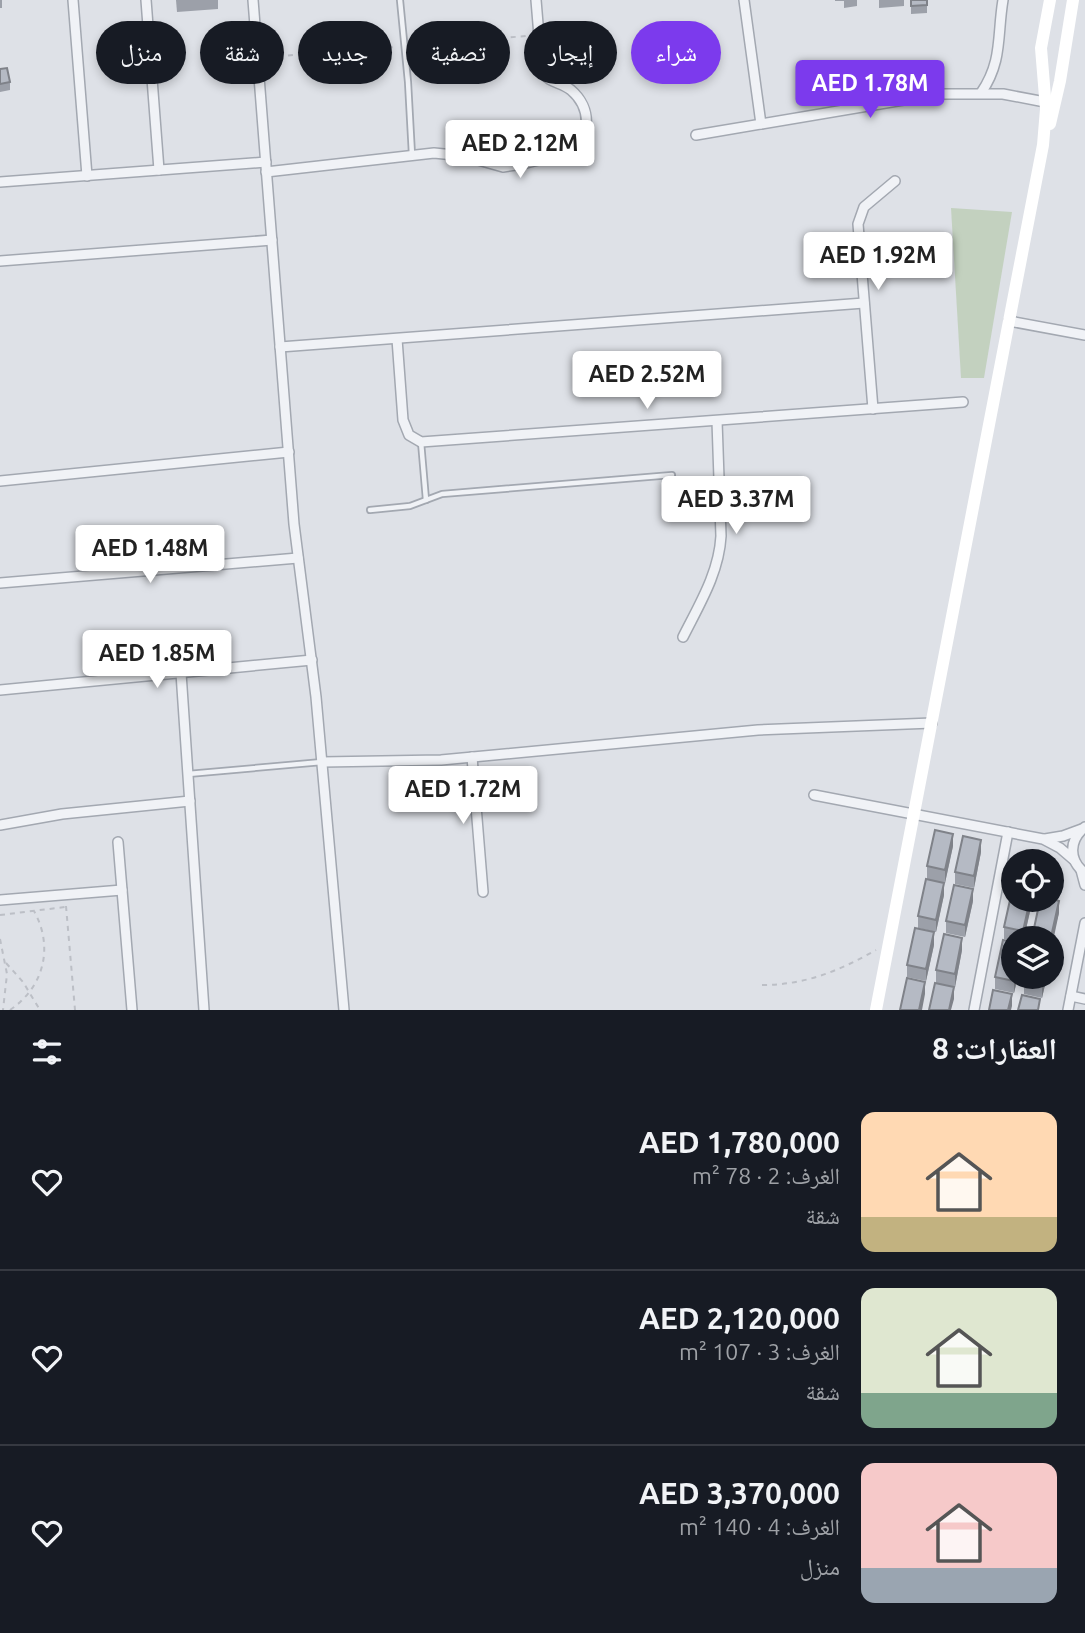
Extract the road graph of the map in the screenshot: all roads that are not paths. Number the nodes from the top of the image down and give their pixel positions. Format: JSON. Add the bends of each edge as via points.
{"nodes":[{"id":1,"x":73,"y":0,"type":"edge"},
{"id":2,"x":146,"y":0,"type":"edge"},
{"id":3,"x":253,"y":0,"type":"edge"},
{"id":4,"x":400,"y":0,"type":"edge"},
{"id":5,"x":536,"y":0,"type":"edge"},
{"id":6,"x":744,"y":0,"type":"edge"},
{"id":7,"x":1003,"y":0,"type":"edge"},
{"id":8,"x":1050,"y":0,"type":"edge"},
{"id":9,"x":1073,"y":0,"type":"edge"},
{"id":10,"x":981,"y":93,"type":"junction"},
{"id":11,"x":1045,"y":102,"type":"junction"},
{"id":12,"x":761,"y":124,"type":"junction"},
{"id":13,"x":696,"y":135,"type":"dead end"},
{"id":14,"x":1043,"y":145,"type":"junction"},
{"id":15,"x":412,"y":155,"type":"junction"},
{"id":16,"x":266,"y":167,"type":"junction"},
{"id":17,"x":159,"y":170,"type":"junction"},
{"id":18,"x":87,"y":176,"type":"junction"},
{"id":19,"x":895,"y":181,"type":"dead end"},
{"id":20,"x":0,"y":183,"type":"edge"},
{"id":21,"x":272,"y":240,"type":"junction"},
{"id":22,"x":0,"y":261,"type":"edge"},
{"id":23,"x":864,"y":303,"type":"junction"},
{"id":24,"x":1009,"y":321,"type":"junction"},
{"id":25,"x":1085,"y":335,"type":"edge"},
{"id":26,"x":397,"y":339,"type":"junction"},
{"id":27,"x":281,"y":347,"type":"junction"},
{"id":28,"x":963,"y":402,"type":"dead end"},
{"id":29,"x":873,"y":409,"type":"junction"},
{"id":30,"x":718,"y":421,"type":"junction"},
{"id":31,"x":421,"y":442,"type":"junction"},
{"id":32,"x":289,"y":452,"type":"junction"},
{"id":33,"x":672,"y":475,"type":"dead end"},
{"id":34,"x":0,"y":481,"type":"edge"},
{"id":35,"x":426,"y":500,"type":"junction"},
{"id":36,"x":370,"y":510,"type":"dead end"},
{"id":37,"x":298,"y":558,"type":"junction"},
{"id":38,"x":0,"y":583,"type":"edge"},
{"id":39,"x":683,"y":637,"type":"dead end"},
{"id":40,"x":312,"y":660,"type":"junction"},
{"id":41,"x":181,"y":673,"type":"junction"},
{"id":42,"x":0,"y":690,"type":"edge"},
{"id":43,"x":932,"y":723,"type":"junction"},
{"id":44,"x":472,"y":757,"type":"junction"},
{"id":45,"x":321,"y":762,"type":"junction"},
{"id":46,"x":188,"y":774,"type":"junction"},
{"id":47,"x":814,"y":795,"type":"dead end"},
{"id":48,"x":190,"y":801,"type":"junction"},
{"id":49,"x":914,"y":813,"type":"junction"},
{"id":50,"x":0,"y":825,"type":"edge"},
{"id":51,"x":1084,"y":828,"type":"edge"},
{"id":52,"x":1008,"y":832,"type":"junction"},
{"id":53,"x":1043,"y":839,"type":"junction"},
{"id":54,"x":118,"y":842,"type":"dead end"},
{"id":55,"x":1074,"y":860,"type":"junction"},
{"id":56,"x":1083,"y":871,"type":"edge"},
{"id":57,"x":1085,"y":885,"type":"edge"},
{"id":58,"x":122,"y":890,"type":"junction"},
{"id":59,"x":484,"y":892,"type":"dead end"},
{"id":60,"x":0,"y":900,"type":"edge"},
{"id":61,"x":1085,"y":923,"type":"edge"},
{"id":62,"x":1071,"y":996,"type":"junction"},
{"id":63,"x":1085,"y":999,"type":"edge"},
{"id":64,"x":132,"y":1010,"type":"edge"},
{"id":65,"x":204,"y":1010,"type":"edge"},
{"id":66,"x":344,"y":1010,"type":"edge"},
{"id":67,"x":876,"y":1010,"type":"edge"},
{"id":68,"x":974,"y":1010,"type":"edge"},
{"id":69,"x":1068,"y":1010,"type":"edge"}],
"edges":[{"from":1,"to":18,"type":"street"},
{"from":2,"to":17,"type":"street"},
{"from":3,"to":16,"type":"street"},
{"from":4,"to":15,"type":"lane"},
{"from":5,"to":15,"type":"street","via":[[542,72],[573,92],[581,103],[587,126],[579,145],[568,153],[512,166],[493,166],[455,154]]},
{"from":6,"to":12,"type":"street"},
{"from":7,"to":10,"type":"street","via":[[998,57]]},
{"from":8,"to":11,"type":"street","via":[[1041,48]]},
{"from":9,"to":14,"type":"street","via":[[1060,81]]},
{"from":10,"to":11,"type":"street"},
{"from":10,"to":12,"type":"street","via":[[917,97]]},
{"from":11,"to":14,"type":"street"},
{"from":12,"to":13,"type":"street"},
{"from":14,"to":24,"type":"street"},
{"from":15,"to":16,"type":"street"},
{"from":16,"to":17,"type":"street"},
{"from":16,"to":21,"type":"street"},
{"from":17,"to":18,"type":"street"},
{"from":18,"to":20,"type":"street"},
{"from":19,"to":23,"type":"street","via":[[868,202],[859,218]]},
{"from":21,"to":22,"type":"street"},
{"from":21,"to":27,"type":"street"},
{"from":23,"to":26,"type":"street"},
{"from":23,"to":29,"type":"street"},
{"from":24,"to":25,"type":"street"},
{"from":24,"to":43,"type":"street"},
{"from":26,"to":27,"type":"street"},
{"from":26,"to":31,"type":"street","via":[[404,428]]},
{"from":27,"to":32,"type":"street"},
{"from":28,"to":29,"type":"street"},
{"from":29,"to":30,"type":"street"},
{"from":30,"to":31,"type":"street"},
{"from":30,"to":39,"type":"street","via":[[719,554],[712,580]]},
{"from":31,"to":35,"type":"lane"},
{"from":32,"to":34,"type":"street"},
{"from":32,"to":37,"type":"street"},
{"from":33,"to":35,"type":"lane","via":[[442,494]]},
{"from":35,"to":36,"type":"lane"},
{"from":37,"to":38,"type":"street"},
{"from":37,"to":40,"type":"street"},
{"from":40,"to":41,"type":"street"},
{"from":40,"to":45,"type":"street"},
{"from":41,"to":42,"type":"street"},
{"from":41,"to":46,"type":"street"},
{"from":43,"to":44,"type":"street","via":[[758,730]]},
{"from":43,"to":49,"type":"street"},
{"from":44,"to":45,"type":"street"},
{"from":44,"to":59,"type":"street"},
{"from":45,"to":46,"type":"lane"},
{"from":45,"to":66,"type":"street"},
{"from":46,"to":48,"type":"street"},
{"from":47,"to":49,"type":"street"},
{"from":48,"to":50,"type":"street"},
{"from":48,"to":65,"type":"street"},
{"from":49,"to":52,"type":"street"},
{"from":49,"to":67,"type":"street"},
{"from":51,"to":53,"type":"street"},
{"from":51,"to":55,"type":"street","via":[[1073,843]]},
{"from":52,"to":53,"type":"street"},
{"from":52,"to":68,"type":"street"},
{"from":53,"to":55,"type":"street"},
{"from":54,"to":58,"type":"street"},
{"from":55,"to":56,"type":"street"},
{"from":56,"to":57,"type":"street"},
{"from":58,"to":60,"type":"street"},
{"from":58,"to":64,"type":"street"},
{"from":61,"to":62,"type":"street"},
{"from":62,"to":63,"type":"street"},
{"from":62,"to":69,"type":"street"}]}
